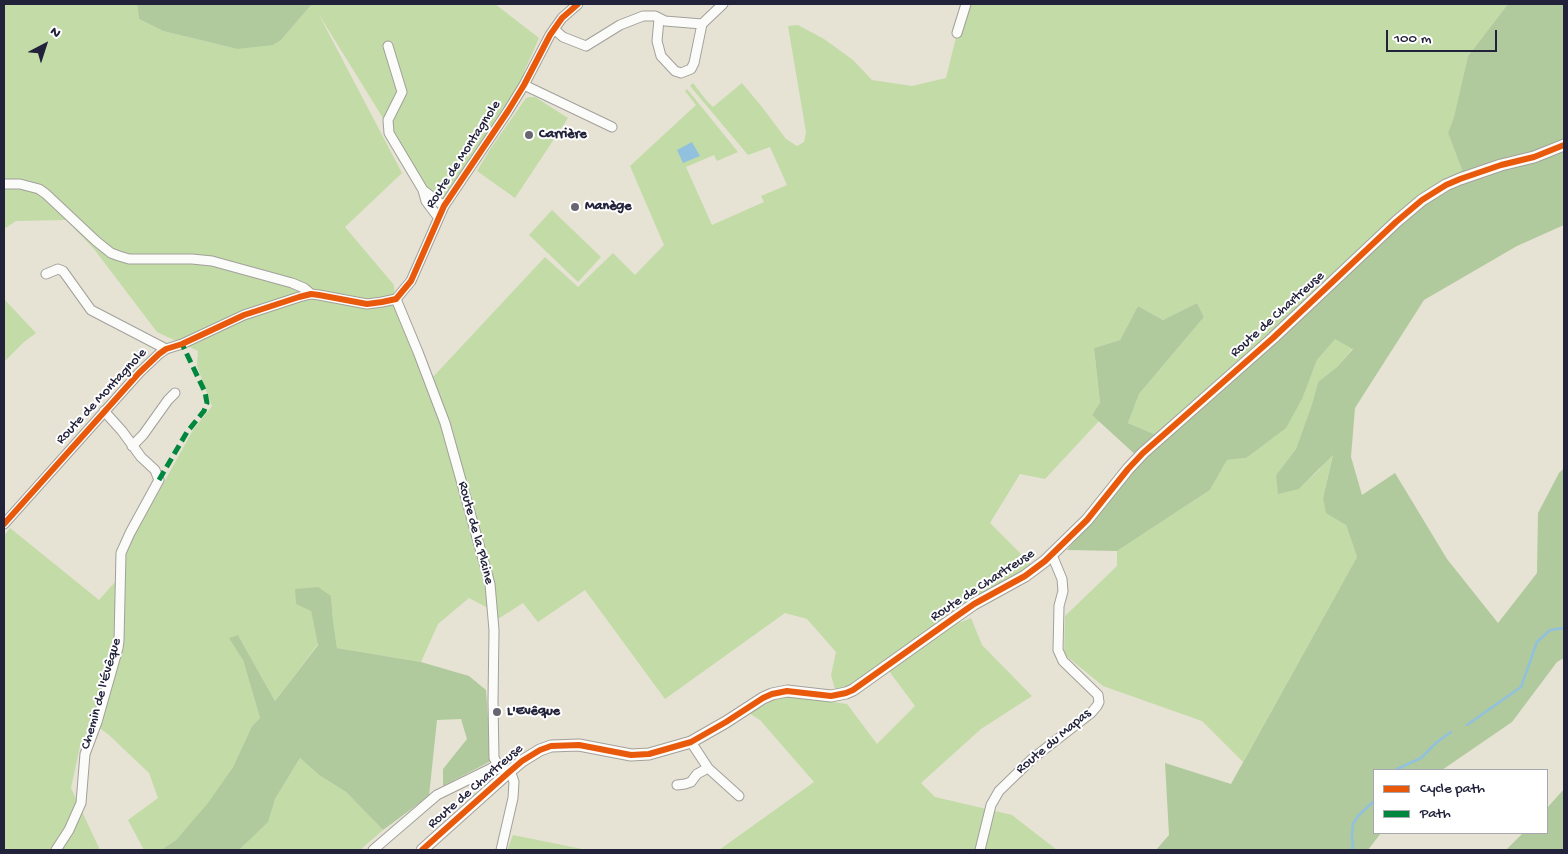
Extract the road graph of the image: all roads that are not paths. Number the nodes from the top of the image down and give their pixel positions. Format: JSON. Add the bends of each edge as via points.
{"nodes":[{"id":1,"x":578,"y":4,"type":"edge"},
{"id":2,"x":723,"y":4,"type":"edge"},
{"id":3,"x":966,"y":4,"type":"edge"},
{"id":4,"x":659,"y":19,"type":"junction"},
{"id":5,"x":702,"y":24,"type":"junction"},
{"id":6,"x":554,"y":29,"type":"junction"},
{"id":7,"x":957,"y":33,"type":"dead end"},
{"id":8,"x":388,"y":46,"type":"dead end"},
{"id":9,"x":524,"y":85,"type":"junction"},
{"id":10,"x":612,"y":127,"type":"dead end"},
{"id":11,"x":1564,"y":145,"type":"edge"},
{"id":12,"x":4,"y":184,"type":"edge"},
{"id":13,"x":423,"y":190,"type":"junction"},
{"id":14,"x":444,"y":206,"type":"junction"},
{"id":15,"x":438,"y":217,"type":"junction"},
{"id":16,"x":46,"y":274,"type":"dead end"},
{"id":17,"x":311,"y":294,"type":"junction"},
{"id":18,"x":396,"y":299,"type":"junction"},
{"id":19,"x":166,"y":349,"type":"junction"},
{"id":20,"x":175,"y":393,"type":"dead end"},
{"id":21,"x":104,"y":411,"type":"junction"},
{"id":22,"x":132,"y":446,"type":"junction"},
{"id":23,"x":4,"y":524,"type":"edge"},
{"id":24,"x":1052,"y":555,"type":"junction"},
{"id":25,"x":691,"y":742,"type":"junction"},
{"id":26,"x":708,"y":768,"type":"junction"},
{"id":27,"x":503,"y":769,"type":"junction"},
{"id":28,"x":676,"y":785,"type":"dead end"},
{"id":29,"x":739,"y":796,"type":"dead end"},
{"id":30,"x":56,"y":850,"type":"edge"},
{"id":31,"x":373,"y":850,"type":"edge"},
{"id":32,"x":422,"y":850,"type":"edge"},
{"id":33,"x":501,"y":850,"type":"edge"},
{"id":34,"x":980,"y":850,"type":"edge"}],
"edges":[{"from":1,"to":6,"type":"street","name":"Route de Montagnole"},
{"from":2,"to":5,"type":"street"},
{"from":3,"to":7,"type":"street"},
{"from":4,"to":5,"type":"street"},
{"from":4,"to":5,"type":"street","via":[[657,41],[661,56],[674,71],[681,72],[694,63]]},
{"from":4,"to":6,"type":"street","via":[[643,16],[620,25],[586,46]]},
{"from":6,"to":9,"type":"street","name":"Route de Montagnole"},
{"from":8,"to":13,"type":"street","via":[[402,92],[388,120],[389,133]]},
{"from":9,"to":10,"type":"street"},
{"from":9,"to":14,"type":"street","name":"Route de Montagnole"},
{"from":11,"to":24,"type":"main road","name":"Route de Chartreuse","via":[[1460,179],[1422,200],[1143,453],[1087,520]]},
{"from":12,"to":17,"type":"street","via":[[39,189],[101,245],[119,256],[212,261],[292,283]]},
{"from":13,"to":14,"type":"street"},
{"from":13,"to":15,"type":"street","via":[[426,201]]},
{"from":14,"to":15,"type":"street","name":"Route de Montagnole"},
{"from":15,"to":18,"type":"street","name":"Route de Montagnole","via":[[411,282]]},
{"from":16,"to":19,"type":"street","via":[[58,269],[63,271],[95,313]]},
{"from":17,"to":18,"type":"street","name":"Route de Montagnole","via":[[367,304]]},
{"from":17,"to":19,"type":"street","name":"Route de Montagnole","via":[[244,315]]},
{"from":18,"to":27,"type":"street","name":"Route de la Plaine","via":[[445,423],[490,584],[494,630],[494,758]]},
{"from":19,"to":21,"type":"street","name":"Route de Montagnole"},
{"from":20,"to":22,"type":"street"},
{"from":21,"to":22,"type":"street"},
{"from":21,"to":23,"type":"street","name":"Route de Montagnole"},
{"from":22,"to":30,"type":"street","name":"Chemin de l'Évêque","via":[[155,470],[159,480],[121,553],[118,648],[85,754],[81,803]]},
{"from":24,"to":25,"type":"main road","name":"Route de Chartreuse","via":[[1025,576],[974,604],[854,690],[831,696],[787,691],[772,694]]},
{"from":24,"to":34,"type":"street","name":"Route du Mapas","via":[[1062,579],[1058,650],[1064,661],[1098,695],[1099,702],[1091,713],[1032,759],[999,791],[991,805]]},
{"from":25,"to":26,"type":"street"},
{"from":25,"to":27,"type":"main road","name":"Route de Chartreuse","via":[[642,755],[580,745],[551,746]]},
{"from":26,"to":28,"type":"street","via":[[690,782]]},
{"from":26,"to":29,"type":"street"},
{"from":27,"to":31,"type":"street","via":[[437,794]]},
{"from":27,"to":32,"type":"main road","name":"Route de Chartreuse"},
{"from":27,"to":33,"type":"street","name":"Route de la Plaine","via":[[512,776],[514,790]]}]}
